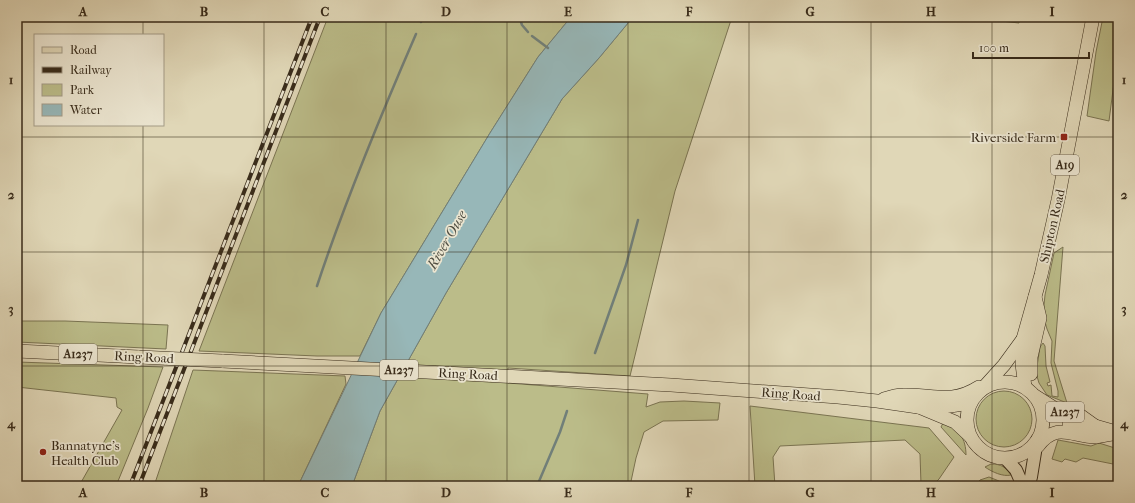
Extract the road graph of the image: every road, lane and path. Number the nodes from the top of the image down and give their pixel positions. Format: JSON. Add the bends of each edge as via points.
{"nodes":[{"id":1,"x":1093,"y":17,"type":"edge"},
{"id":2,"x":1035,"y":297,"type":"junction"},
{"id":3,"x":1022,"y":339,"type":"junction"},
{"id":4,"x":17,"y":351,"type":"edge"},
{"id":5,"x":994,"y":376,"type":"junction"},
{"id":6,"x":984,"y":387,"type":"junction"},
{"id":7,"x":1025,"y":387,"type":"junction"},
{"id":8,"x":1040,"y":399,"type":"junction"},
{"id":9,"x":876,"y":401,"type":"junction"},
{"id":10,"x":970,"y":403,"type":"junction"},
{"id":11,"x":918,"y":407,"type":"junction"},
{"id":12,"x":1095,"y":426,"type":"junction"},
{"id":13,"x":1118,"y":432,"type":"edge"},
{"id":14,"x":970,"y":436,"type":"junction"},
{"id":15,"x":1038,"y":439,"type":"junction"},
{"id":16,"x":1005,"y":458,"type":"junction"},
{"id":17,"x":1023,"y":486,"type":"edge"},
{"id":18,"x":1028,"y":486,"type":"edge"}],
"edges":[{"from":1,"to":2,"type":"highway","name":"Shipton Road","number":"A19","via":[[1058,200]]},
{"from":2,"to":3,"type":"highway","name":"Shipton Road","number":"A19"},
{"from":2,"to":8,"type":"highway","via":[[1040,318],[1030,370]]},
{"from":3,"to":5,"type":"highway","name":"Shipton Road","number":"A19"},
{"from":3,"to":7,"type":"highway","name":"Shipton Road","number":"A19"},
{"from":4,"to":9,"type":"highway","name":"Ring Road","number":"A1237","bridge":true,"via":[[663,384]]},
{"from":5,"to":6,"type":"highway","name":"Shipton Road","number":"A19"},
{"from":5,"to":9,"type":"highway","via":[[962,396],[946,398],[902,395]]},
{"from":6,"to":7,"type":"highway","via":[[1000,381],[1009,381]]},
{"from":6,"to":10,"type":"highway"},
{"from":7,"to":8,"type":"highway"},
{"from":8,"to":12,"type":"highway","number":"A1237","via":[[1063,411],[1081,416]]},
{"from":8,"to":15,"type":"highway","via":[[1042,411]]},
{"from":9,"to":11,"type":"highway","name":"Ring Road","number":"A1237"},
{"from":10,"to":11,"type":"highway","name":"Ring Road","number":"A1237"},
{"from":10,"to":14,"type":"highway","via":[[966,420]]},
{"from":11,"to":14,"type":"highway","name":"Ring Road","number":"A1237","via":[[955,422]]},
{"from":12,"to":13,"type":"highway","number":"A1237"},
{"from":12,"to":15,"type":"highway","number":"A1237","via":[[1057,423]]},
{"from":13,"to":15,"type":"highway","via":[[1095,437],[1066,431]]},
{"from":14,"to":16,"type":"highway","via":[[986,453]]},
{"from":15,"to":16,"type":"highway","via":[[1027,451]]},
{"from":15,"to":18,"type":"main road"},
{"from":16,"to":17,"type":"main road","via":[[1016,470]]}]}
